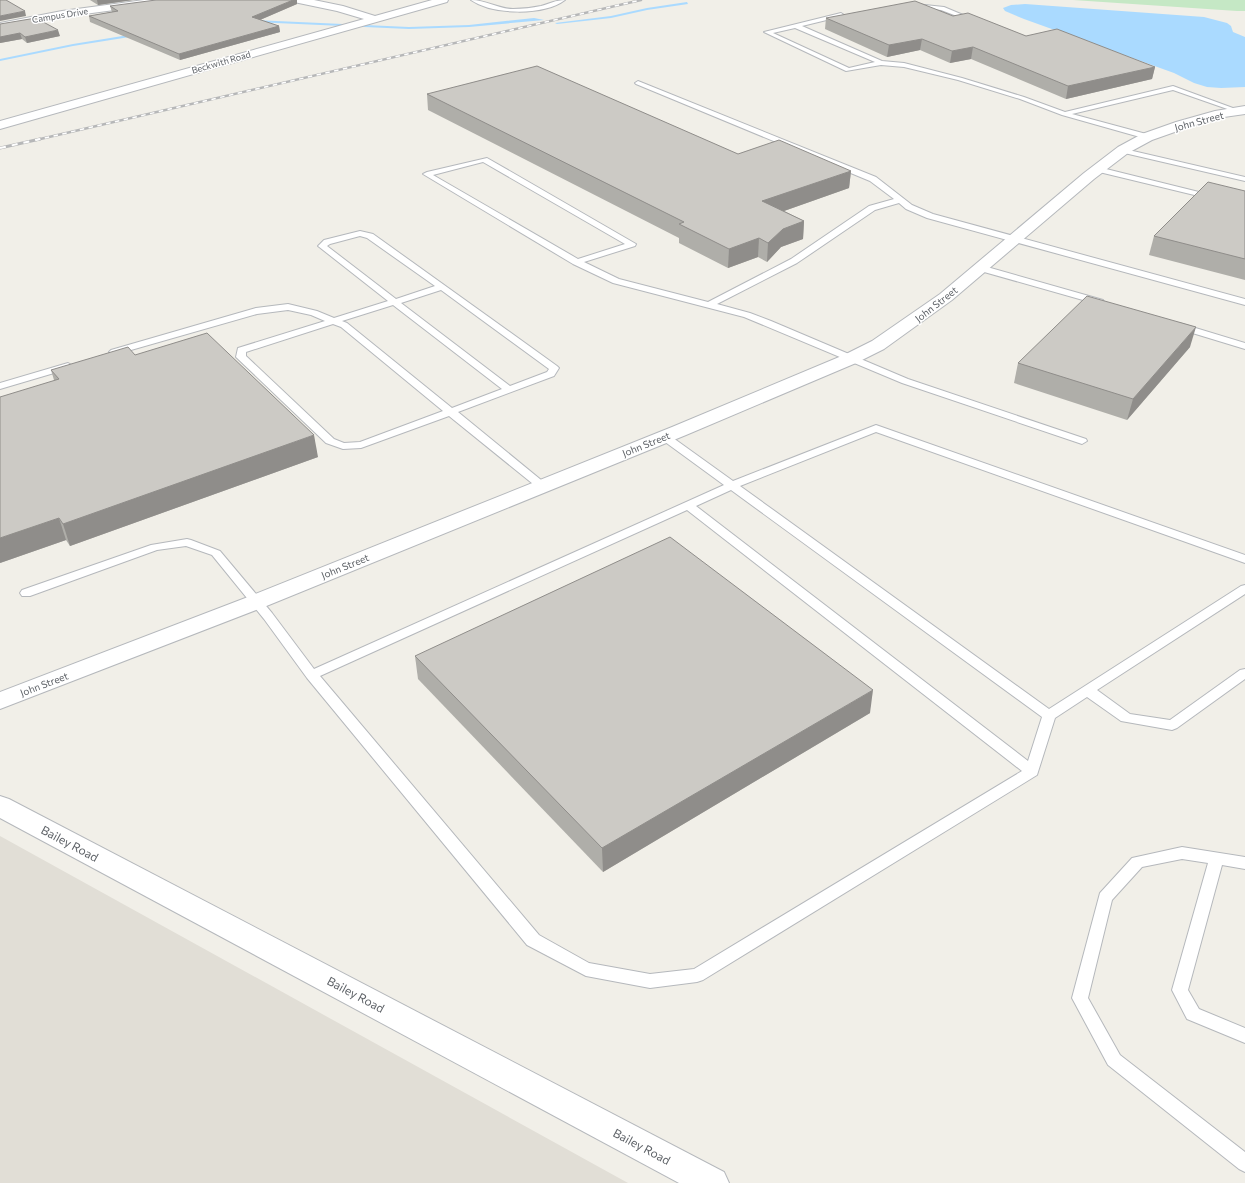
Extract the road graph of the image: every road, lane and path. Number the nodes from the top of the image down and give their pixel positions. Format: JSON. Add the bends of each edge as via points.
{"nodes":[{"id":1,"x":167,"y":0,"type":"edge"},
{"id":2,"x":298,"y":0,"type":"edge"},
{"id":3,"x":443,"y":0,"type":"edge"},
{"id":4,"x":474,"y":0,"type":"edge"},
{"id":5,"x":562,"y":0,"type":"edge"},
{"id":6,"x":49,"y":5,"type":"dead end"},
{"id":7,"x":907,"y":6,"type":"edge"},
{"id":8,"x":62,"y":14,"type":"junction"},
{"id":9,"x":849,"y":14,"type":"edge"},
{"id":10,"x":375,"y":19,"type":"junction"},
{"id":11,"x":977,"y":22,"type":"edge"},
{"id":12,"x":0,"y":26,"type":"edge"},
{"id":13,"x":796,"y":26,"type":"junction"},
{"id":14,"x":881,"y":63,"type":"junction"},
{"id":15,"x":638,"y":83,"type":"dead end"},
{"id":16,"x":1241,"y":111,"type":"edge"},
{"id":17,"x":1064,"y":114,"type":"junction"},
{"id":18,"x":0,"y":125,"type":"edge"},
{"id":19,"x":1147,"y":137,"type":"junction"},
{"id":20,"x":1123,"y":150,"type":"junction"},
{"id":21,"x":1098,"y":169,"type":"junction"},
{"id":22,"x":1245,"y":179,"type":"edge"},
{"id":23,"x":1215,"y":198,"type":"edge"},
{"id":24,"x":900,"y":200,"type":"junction"},
{"id":25,"x":1014,"y":239,"type":"junction"},
{"id":26,"x":576,"y":262,"type":"junction"},
{"id":27,"x":980,"y":268,"type":"junction"},
{"id":28,"x":442,"y":287,"type":"junction"},
{"id":29,"x":394,"y":302,"type":"junction"},
{"id":30,"x":1245,"y":302,"type":"edge"},
{"id":31,"x":709,"y":305,"type":"junction"},
{"id":32,"x":1110,"y":305,"type":"edge"},
{"id":33,"x":332,"y":320,"type":"junction"},
{"id":34,"x":1170,"y":323,"type":"edge"},
{"id":35,"x":1245,"y":346,"type":"edge"},
{"id":36,"x":105,"y":355,"type":"edge"},
{"id":37,"x":850,"y":359,"type":"junction"},
{"id":38,"x":75,"y":364,"type":"edge"},
{"id":39,"x":0,"y":386,"type":"edge"},
{"id":40,"x":508,"y":390,"type":"junction"},
{"id":41,"x":450,"y":412,"type":"junction"},
{"id":42,"x":664,"y":437,"type":"junction"},
{"id":43,"x":1082,"y":441,"type":"dead end"},
{"id":44,"x":732,"y":485,"type":"junction"},
{"id":45,"x":542,"y":486,"type":"junction"},
{"id":46,"x":688,"y":505,"type":"junction"},
{"id":47,"x":1245,"y":560,"type":"edge"},
{"id":48,"x":1245,"y":589,"type":"edge"},
{"id":49,"x":26,"y":594,"type":"dead end"},
{"id":50,"x":256,"y":602,"type":"junction"},
{"id":51,"x":1245,"y":673,"type":"edge"},
{"id":52,"x":312,"y":675,"type":"junction"},
{"id":53,"x":1087,"y":690,"type":"junction"},
{"id":54,"x":0,"y":701,"type":"edge"},
{"id":55,"x":1049,"y":715,"type":"junction"},
{"id":56,"x":1032,"y":771,"type":"junction"},
{"id":57,"x":0,"y":806,"type":"edge"},
{"id":58,"x":1218,"y":858,"type":"junction"},
{"id":59,"x":1245,"y":863,"type":"edge"},
{"id":60,"x":1245,"y":1036,"type":"edge"},
{"id":61,"x":1245,"y":1163,"type":"edge"},
{"id":62,"x":712,"y":1183,"type":"edge"}],
"edges":[{"from":1,"to":8,"type":"street","name":"Campus Drive"},
{"from":2,"to":10,"type":"street"},
{"from":3,"to":10,"type":"street","name":"Beckwith Road"},
{"from":4,"to":5,"type":"lane","via":[[503,10],[518,10],[538,8]]},
{"from":6,"to":8,"type":"street"},
{"from":7,"to":11,"type":"lane","via":[[942,8]]},
{"from":8,"to":12,"type":"street","name":"Campus Drive"},
{"from":9,"to":13,"type":"lane"},
{"from":10,"to":18,"type":"street","name":"Beckwith Road"},
{"from":13,"to":14,"type":"lane"},
{"from":13,"to":14,"type":"lane","via":[[767,32],[848,70]]},
{"from":14,"to":17,"type":"lane","via":[[904,65],[960,79]]},
{"from":15,"to":24,"type":"lane","via":[[873,179]]},
{"from":16,"to":17,"type":"lane","via":[[1173,88]]},
{"from":16,"to":19,"type":"street","name":"John Street","via":[[1215,115]]},
{"from":17,"to":19,"type":"lane"},
{"from":19,"to":20,"type":"street","name":"John Street"},
{"from":20,"to":21,"type":"street","name":"John Street"},
{"from":20,"to":22,"type":"lane"},
{"from":21,"to":23,"type":"lane"},
{"from":21,"to":25,"type":"street","name":"John Street"},
{"from":24,"to":25,"type":"lane","via":[[930,216]]},
{"from":24,"to":31,"type":"lane","via":[[872,208],[794,261]]},
{"from":25,"to":27,"type":"street","name":"John Street"},
{"from":25,"to":30,"type":"lane"},
{"from":26,"to":26,"type":"lane","via":[[560,253],[427,174],[484,160],[632,244]]},
{"from":26,"to":31,"type":"lane","via":[[616,281]]},
{"from":27,"to":32,"type":"lane"},
{"from":27,"to":37,"type":"street","name":"John Street","via":[[911,323],[878,345]]},
{"from":28,"to":29,"type":"lane"},
{"from":28,"to":29,"type":"lane","via":[[370,236],[360,233],[327,242],[322,246]]},
{"from":28,"to":40,"type":"lane","via":[[554,368],[551,374]]},
{"from":29,"to":33,"type":"lane"},
{"from":29,"to":40,"type":"lane"},
{"from":31,"to":37,"type":"lane","via":[[768,323]]},
{"from":33,"to":36,"type":"lane","via":[[288,307],[256,311]]},
{"from":33,"to":41,"type":"lane","via":[[344,325]]},
{"from":33,"to":41,"type":"lane","via":[[241,350],[241,357],[330,441],[343,446],[361,445]]},
{"from":34,"to":35,"type":"lane"},
{"from":37,"to":42,"type":"street","name":"John Street"},
{"from":37,"to":43,"type":"lane","via":[[905,381]]},
{"from":38,"to":39,"type":"lane"},
{"from":40,"to":41,"type":"lane"},
{"from":41,"to":45,"type":"lane"},
{"from":42,"to":44,"type":"lane"},
{"from":42,"to":45,"type":"street","name":"John Street"},
{"from":44,"to":46,"type":"lane"},
{"from":44,"to":47,"type":"lane","via":[[876,428]]},
{"from":44,"to":55,"type":"lane"},
{"from":45,"to":50,"type":"street","name":"John Street"},
{"from":46,"to":52,"type":"lane"},
{"from":46,"to":56,"type":"lane"},
{"from":48,"to":53,"type":"lane"},
{"from":49,"to":50,"type":"lane","via":[[155,547],[187,542],[216,553]]},
{"from":50,"to":52,"type":"lane"},
{"from":50,"to":54,"type":"street","name":"John Street"},
{"from":51,"to":53,"type":"lane","via":[[1172,725],[1126,718]]},
{"from":52,"to":56,"type":"lane","via":[[533,940],[586,969],[650,981],[697,975]]},
{"from":53,"to":55,"type":"lane"},
{"from":55,"to":56,"type":"lane"},
{"from":57,"to":62,"type":"street","name":"Bailey Road"},
{"from":58,"to":59,"type":"lane"},
{"from":58,"to":60,"type":"lane","via":[[1180,990],[1193,1014]]},
{"from":58,"to":61,"type":"lane","via":[[1182,853],[1137,862],[1105,897],[1080,998],[1114,1060]]}]}
